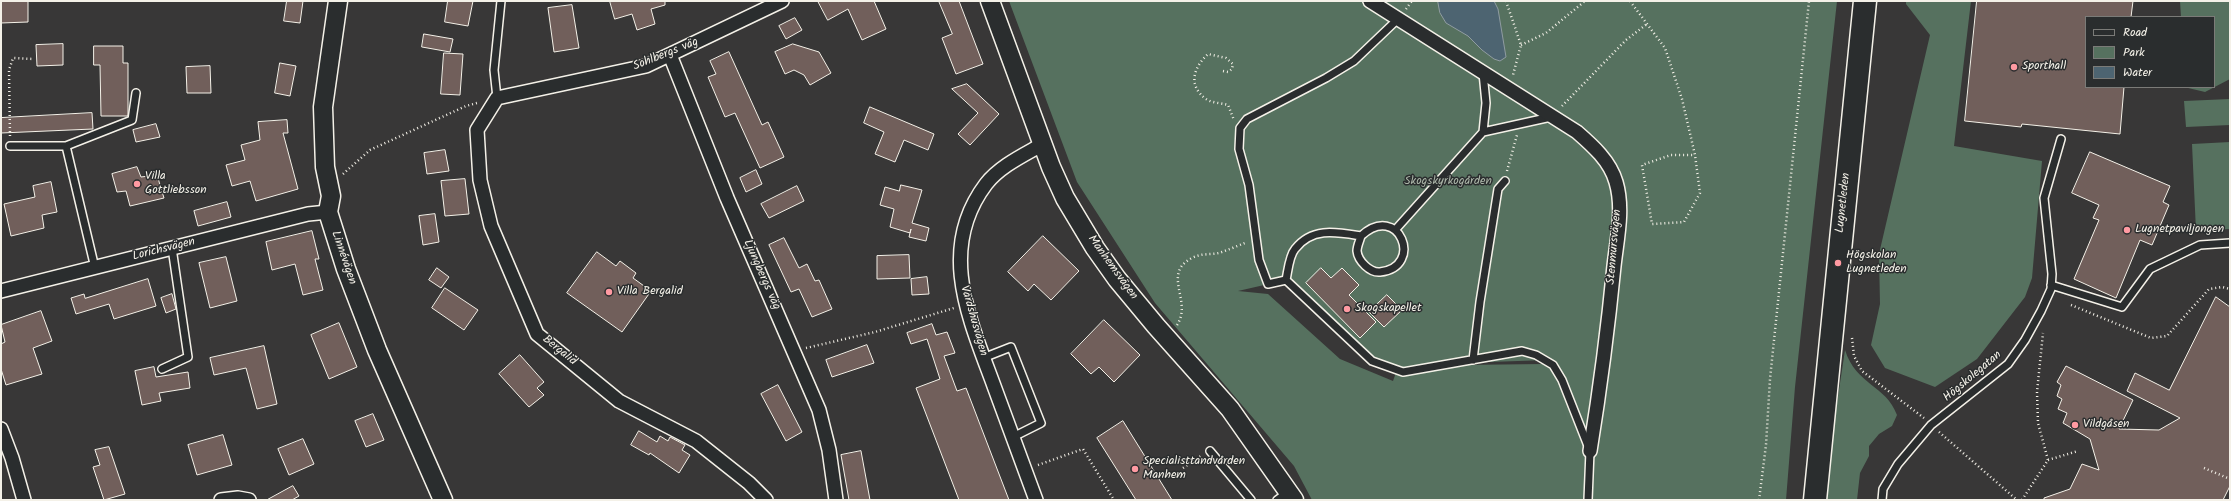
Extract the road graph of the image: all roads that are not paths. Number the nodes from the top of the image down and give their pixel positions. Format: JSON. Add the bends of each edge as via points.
{"nodes":[{"id":1,"x":338,"y":1,"type":"edge"},
{"id":2,"x":501,"y":1,"type":"edge"},
{"id":3,"x":782,"y":1,"type":"edge"},
{"id":4,"x":990,"y":1,"type":"edge"},
{"id":5,"x":1370,"y":1,"type":"edge"},
{"id":6,"x":1865,"y":1,"type":"edge"},
{"id":7,"x":1398,"y":19,"type":"junction"},
{"id":8,"x":670,"y":55,"type":"junction"},
{"id":9,"x":1483,"y":73,"type":"junction"},
{"id":10,"x":136,"y":93,"type":"dead end"},
{"id":11,"x":497,"y":98,"type":"junction"},
{"id":12,"x":1552,"y":117,"type":"junction"},
{"id":13,"x":1483,"y":132,"type":"junction"},
{"id":14,"x":2061,"y":139,"type":"dead end"},
{"id":15,"x":1043,"y":144,"type":"junction"},
{"id":16,"x":10,"y":146,"type":"road end"},
{"id":17,"x":66,"y":146,"type":"junction"},
{"id":18,"x":1505,"y":181,"type":"road end"},
{"id":19,"x":328,"y":212,"type":"junction"},
{"id":20,"x":1396,"y":229,"type":"junction"},
{"id":21,"x":1361,"y":236,"type":"junction"},
{"id":22,"x":2230,"y":243,"type":"edge"},
{"id":23,"x":172,"y":248,"type":"junction"},
{"id":24,"x":95,"y":268,"type":"junction"},
{"id":25,"x":1286,"y":280,"type":"junction"},
{"id":26,"x":2051,"y":284,"type":"junction"},
{"id":27,"x":1,"y":291,"type":"edge"},
{"id":28,"x":983,"y":358,"type":"junction"},
{"id":29,"x":1473,"y":360,"type":"junction"},
{"id":30,"x":162,"y":369,"type":"dead end"},
{"id":31,"x":1,"y":429,"type":"edge"},
{"id":32,"x":1013,"y":437,"type":"junction"},
{"id":33,"x":1210,"y":451,"type":"road end"},
{"id":34,"x":1590,"y":451,"type":"junction"},
{"id":35,"x":1286,"y":497,"type":"edge"},
{"id":36,"x":24,"y":500,"type":"edge"},
{"id":37,"x":221,"y":500,"type":"edge"},
{"id":38,"x":249,"y":500,"type":"edge"},
{"id":39,"x":443,"y":500,"type":"edge"},
{"id":40,"x":766,"y":500,"type":"edge"},
{"id":41,"x":836,"y":500,"type":"edge"},
{"id":42,"x":1036,"y":500,"type":"edge"},
{"id":43,"x":1251,"y":500,"type":"edge"},
{"id":44,"x":1588,"y":500,"type":"edge"},
{"id":45,"x":1815,"y":500,"type":"edge"},
{"id":46,"x":1882,"y":500,"type":"edge"}],
"edges":[{"from":1,"to":19,"type":"street","name":"Linnévägen","via":[[323,107],[325,167],[331,196]]},
{"from":2,"to":11,"type":"lane","via":[[494,70]]},
{"from":3,"to":8,"type":"street","name":"Sohlbergs väg"},
{"from":4,"to":15,"type":"street","name":"Manhemsvägen"},
{"from":5,"to":7,"type":"street","name":"Stenmursvägen"},
{"from":6,"to":45,"type":"highway","name":"Lugnetleden"},
{"from":7,"to":9,"type":"street","name":"Stenmursvägen"},
{"from":7,"to":25,"type":"lane","via":[[1354,61],[1247,120],[1240,128],[1239,148],[1249,185],[1259,260],[1268,284]]},
{"from":8,"to":11,"type":"street","name":"Sohlbergs väg","via":[[635,69]]},
{"from":8,"to":41,"type":"street","name":"Ljungbergs väg","via":[[730,205],[819,410],[829,450]]},
{"from":9,"to":12,"type":"street","name":"Stenmursvägen"},
{"from":9,"to":13,"type":"lane","via":[[1486,103]]},
{"from":10,"to":17,"type":"lane","via":[[132,120]]},
{"from":11,"to":40,"type":"street","name":"Bergalid","via":[[477,130],[480,180],[492,226],[537,334],[618,401],[696,441],[750,483]]},
{"from":12,"to":13,"type":"lane"},
{"from":12,"to":34,"type":"street","name":"Stenmursvägen","via":[[1577,132],[1606,162],[1616,181],[1620,207],[1605,360]]},
{"from":13,"to":20,"type":"lane"},
{"from":14,"to":26,"type":"lane","name":"Högskolegatan","via":[[2044,198]]},
{"from":15,"to":28,"type":"street","name":"Värdshusvägen","via":[[993,177],[971,208],[964,230],[960,277]]},
{"from":15,"to":35,"type":"street","name":"Manhemsvägen","via":[[1065,198],[1117,279],[1230,409]]},
{"from":16,"to":17,"type":"lane"},
{"from":17,"to":24,"type":"lane"},
{"from":18,"to":29,"type":"lane","via":[[1498,189]]},
{"from":19,"to":23,"type":"street","name":"Lorichsvägen","via":[[308,214]]},
{"from":19,"to":39,"type":"street","name":"Linnévägen","via":[[346,269],[377,350]]},
{"from":20,"to":21,"type":"lane","via":[[1383,224],[1370,227]]},
{"from":20,"to":21,"type":"lane","via":[[1404,242],[1403,258],[1393,270],[1377,273],[1363,265],[1357,251]]},
{"from":21,"to":25,"type":"lane","via":[[1331,231],[1313,234],[1294,250]]},
{"from":22,"to":26,"type":"lane","via":[[2200,245],[2150,269],[2122,307]]},
{"from":23,"to":24,"type":"street","name":"Lorichsvägen"},
{"from":23,"to":30,"type":"lane","via":[[188,357]]},
{"from":24,"to":27,"type":"street","name":"Lorichsvägen"},
{"from":25,"to":29,"type":"lane","via":[[1379,364],[1403,372]]},
{"from":26,"to":46,"type":"lane","name":"Högskolegatan","via":[[2048,296],[2025,340],[2008,364],[1931,425],[1898,464],[1884,489]]},
{"from":28,"to":32,"type":"street","name":"Värdshusvägen"},
{"from":28,"to":32,"type":"lane","via":[[1011,347],[1041,423]]},
{"from":29,"to":34,"type":"lane","via":[[1522,351],[1553,364],[1562,380]]},
{"from":31,"to":36,"type":"street"},
{"from":32,"to":42,"type":"street","name":"Värdshusvägen"},
{"from":33,"to":43,"type":"lane"},
{"from":34,"to":44,"type":"lane","name":"Stenmursvägen"},
{"from":37,"to":38,"type":"street"}]}
